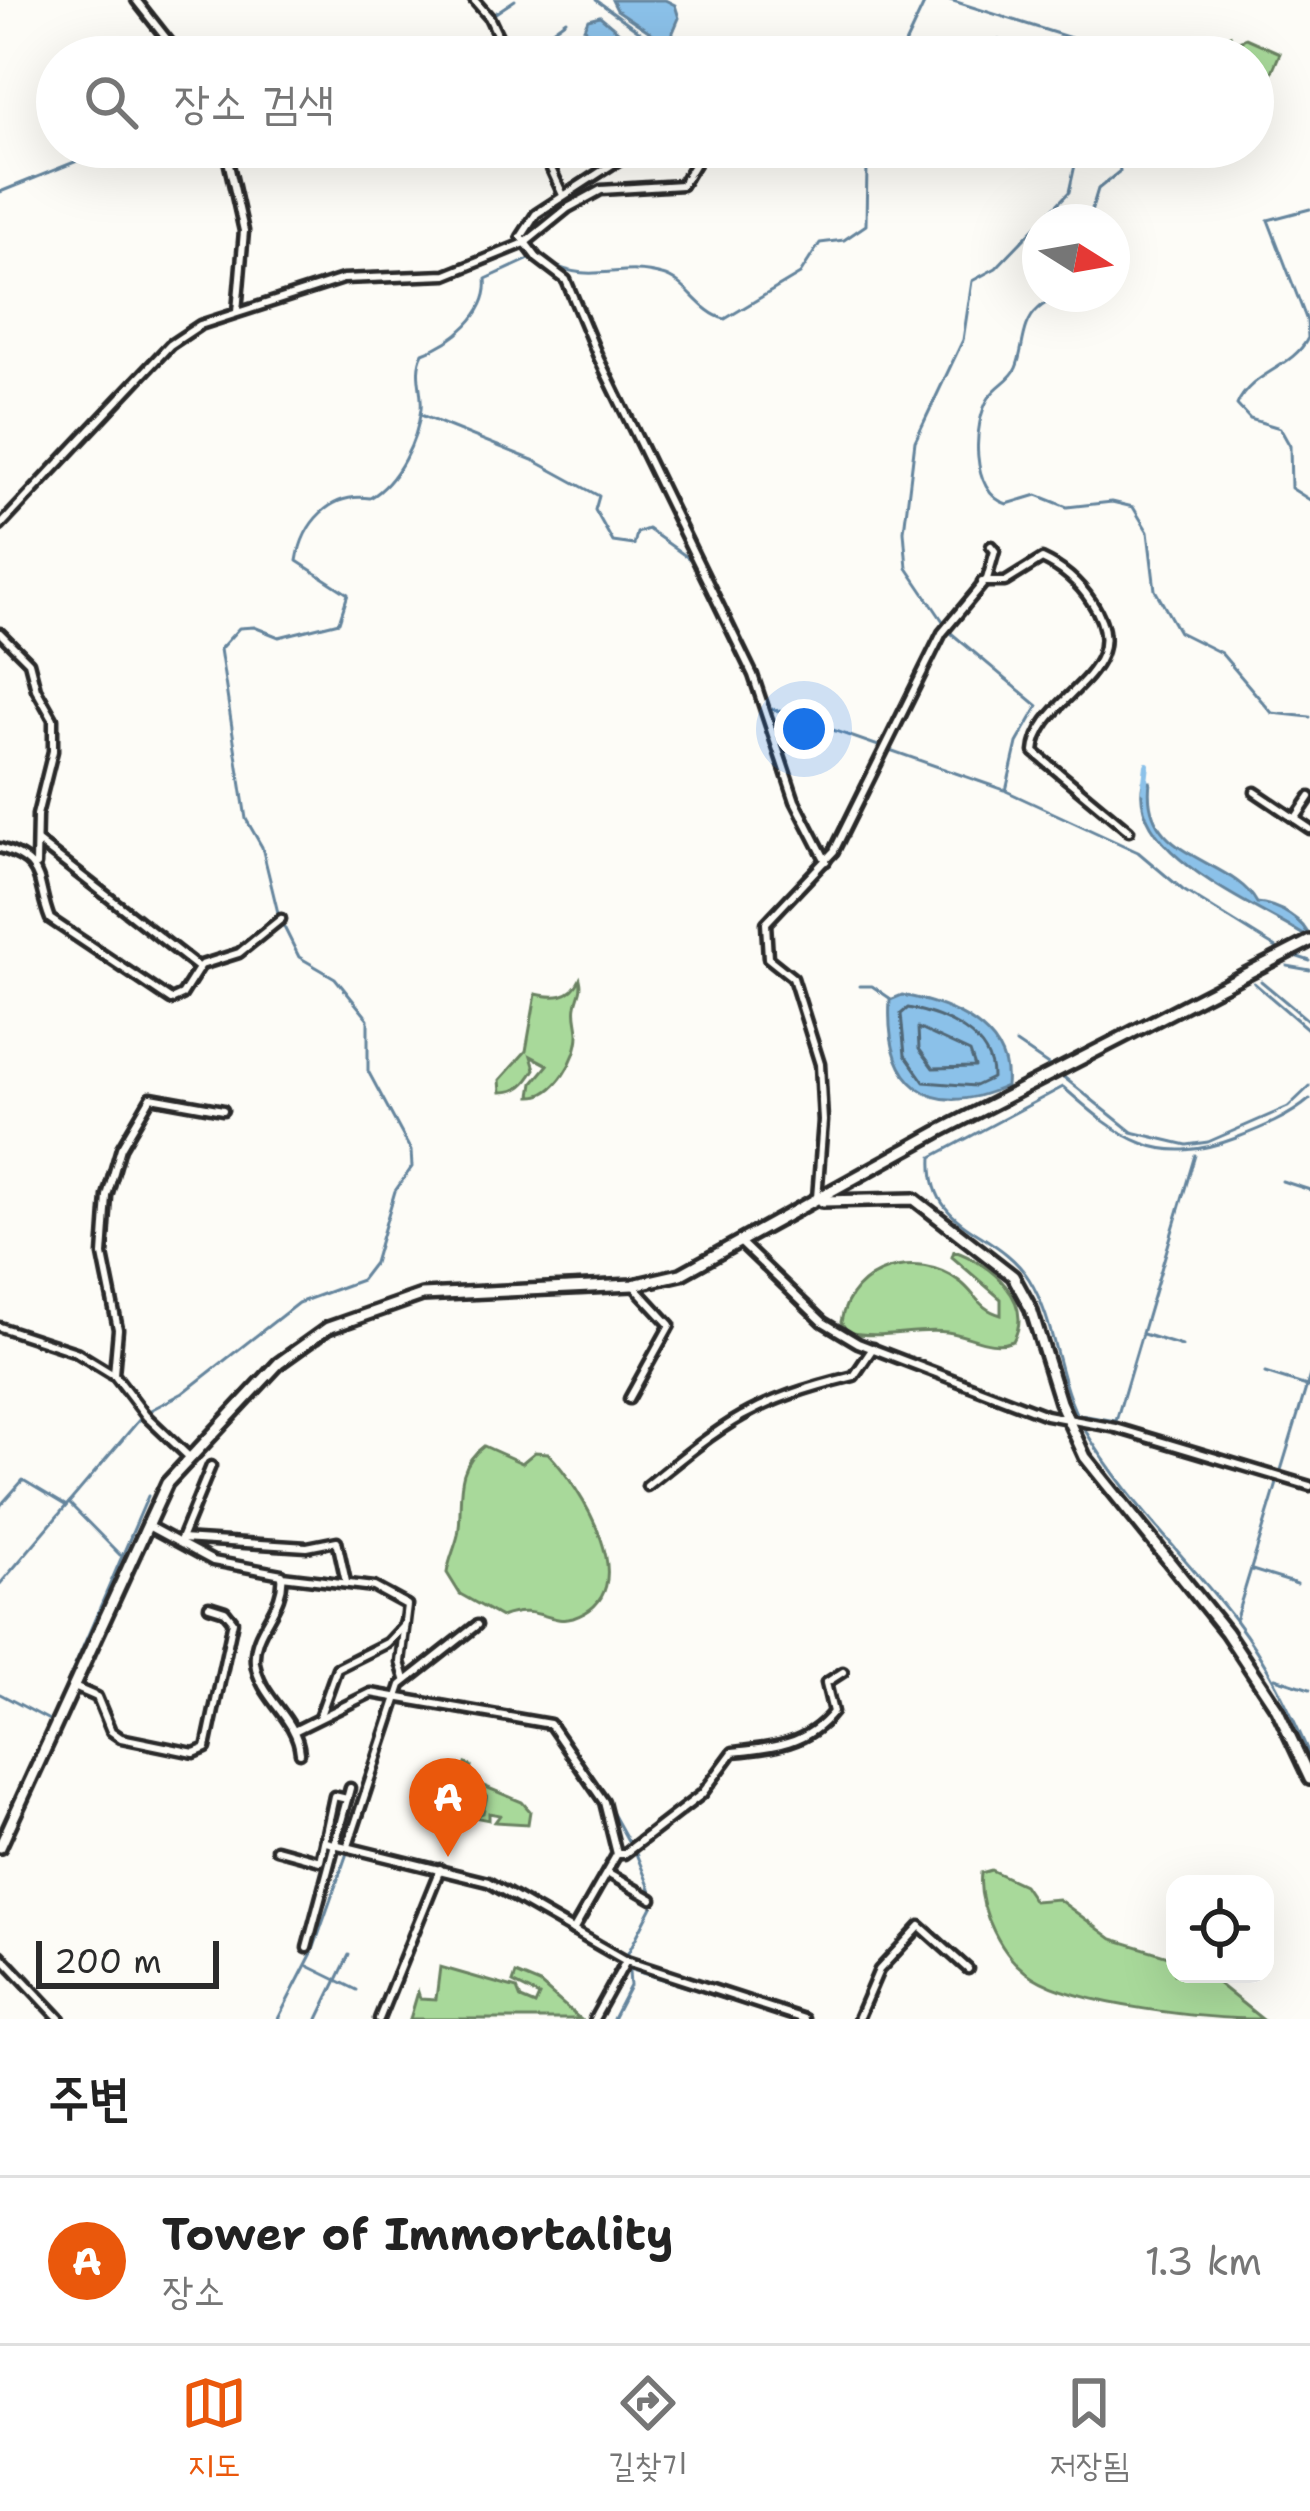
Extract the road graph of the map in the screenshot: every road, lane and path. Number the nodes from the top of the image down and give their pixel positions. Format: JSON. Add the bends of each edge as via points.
{"nodes":[{"id":1,"x":136,"y":0,"type":"edge"},
{"id":2,"x":474,"y":0,"type":"edge"},
{"id":3,"x":164,"y":36,"type":"edge"},
{"id":4,"x":498,"y":36,"type":"edge"},
{"id":5,"x":230,"y":168,"type":"edge"},
{"id":6,"x":551,"y":168,"type":"edge"},
{"id":7,"x":606,"y":168,"type":"edge"},
{"id":8,"x":692,"y":168,"type":"edge"},
{"id":9,"x":563,"y":195,"type":"junction"},
{"id":10,"x":526,"y":243,"type":"junction"},
{"id":11,"x":237,"y":312,"type":"junction"},
{"id":12,"x":0,"y":526,"type":"edge"},
{"id":13,"x":992,"y":546,"type":"dead end"},
{"id":14,"x":982,"y":582,"type":"junction"},
{"id":15,"x":0,"y":633,"type":"edge"},
{"id":16,"x":1256,"y":792,"type":"dead end"},
{"id":17,"x":1310,"y":797,"type":"edge"},
{"id":18,"x":1295,"y":819,"type":"junction"},
{"id":19,"x":1310,"y":829,"type":"edge"},
{"id":20,"x":1129,"y":831,"type":"dead end"},
{"id":21,"x":38,"y":842,"type":"junction"},
{"id":22,"x":0,"y":848,"type":"edge"},
{"id":23,"x":826,"y":861,"type":"junction"},
{"id":24,"x":36,"y":869,"type":"junction"},
{"id":25,"x":281,"y":920,"type":"dead end"},
{"id":26,"x":1310,"y":941,"type":"edge"},
{"id":27,"x":199,"y":968,"type":"junction"},
{"id":28,"x":223,"y":1110,"type":"dead end"},
{"id":29,"x":816,"y":1202,"type":"junction"},
{"id":30,"x":741,"y":1243,"type":"junction"},
{"id":31,"x":633,"y":1285,"type":"junction"},
{"id":32,"x":0,"y":1327,"type":"edge"},
{"id":33,"x":873,"y":1348,"type":"junction"},
{"id":34,"x":114,"y":1374,"type":"junction"},
{"id":35,"x":629,"y":1399,"type":"dead end"},
{"id":36,"x":1075,"y":1419,"type":"junction"},
{"id":37,"x":187,"y":1456,"type":"junction"},
{"id":38,"x":212,"y":1466,"type":"dead end"},
{"id":39,"x":647,"y":1486,"type":"dead end"},
{"id":40,"x":1310,"y":1486,"type":"edge"},
{"id":41,"x":146,"y":1525,"type":"junction"},
{"id":42,"x":181,"y":1539,"type":"junction"},
{"id":43,"x":283,"y":1576,"type":"junction"},
{"id":44,"x":346,"y":1582,"type":"junction"},
{"id":45,"x":209,"y":1606,"type":"dead end"},
{"id":46,"x":407,"y":1622,"type":"junction"},
{"id":47,"x":477,"y":1625,"type":"dead end"},
{"id":48,"x":843,"y":1672,"type":"dead end"},
{"id":49,"x":405,"y":1679,"type":"junction"},
{"id":50,"x":74,"y":1687,"type":"junction"},
{"id":51,"x":397,"y":1694,"type":"junction"},
{"id":52,"x":319,"y":1718,"type":"junction"},
{"id":53,"x":294,"y":1731,"type":"junction"},
{"id":54,"x":300,"y":1753,"type":"dead end"},
{"id":55,"x":1310,"y":1779,"type":"edge"},
{"id":56,"x":350,"y":1788,"type":"dead end"},
{"id":57,"x":347,"y":1799,"type":"junction"},
{"id":58,"x":326,"y":1842,"type":"junction"},
{"id":59,"x":336,"y":1844,"type":"junction"},
{"id":60,"x":348,"y":1846,"type":"junction"},
{"id":61,"x":0,"y":1847,"type":"edge"},
{"id":62,"x":276,"y":1849,"type":"dead end"},
{"id":63,"x":617,"y":1854,"type":"junction"},
{"id":64,"x":440,"y":1869,"type":"junction"},
{"id":65,"x":607,"y":1873,"type":"junction"},
{"id":66,"x":652,"y":1899,"type":"dead end"},
{"id":67,"x":573,"y":1931,"type":"junction"},
{"id":68,"x":307,"y":1948,"type":"dead end"},
{"id":69,"x":0,"y":1955,"type":"edge"},
{"id":70,"x":626,"y":1961,"type":"junction"},
{"id":71,"x":968,"y":1970,"type":"dead end"},
{"id":72,"x":60,"y":2019,"type":"edge"},
{"id":73,"x":379,"y":2019,"type":"edge"},
{"id":74,"x":593,"y":2019,"type":"edge"},
{"id":75,"x":804,"y":2019,"type":"edge"},
{"id":76,"x":858,"y":2019,"type":"edge"}],
"edges":[{"from":1,"to":3,"type":"street"},
{"from":2,"to":4,"type":"street"},
{"from":5,"to":11,"type":"street","via":[[244,231]]},
{"from":6,"to":9,"type":"street"},
{"from":7,"to":9,"type":"street"},
{"from":8,"to":10,"type":"street","via":[[682,185],[601,190]]},
{"from":9,"to":10,"type":"street","via":[[524,226]]},
{"from":10,"to":11,"type":"street","via":[[446,275],[343,279]]},
{"from":10,"to":23,"type":"street","via":[[566,280],[753,675],[795,801]]},
{"from":11,"to":12,"type":"street","via":[[170,345]]},
{"from":13,"to":14,"type":"street"},
{"from":14,"to":20,"type":"street","via":[[1005,582],[1042,559],[1096,608],[1105,631],[1098,664],[1040,732],[1034,752]]},
{"from":14,"to":23,"type":"street","via":[[943,633]]},
{"from":15,"to":21,"type":"street","via":[[28,662],[53,719]]},
{"from":16,"to":18,"type":"street"},
{"from":17,"to":18,"type":"street"},
{"from":18,"to":19,"type":"street"},
{"from":21,"to":24,"type":"street"},
{"from":21,"to":27,"type":"street"},
{"from":22,"to":24,"type":"street"},
{"from":23,"to":29,"type":"street","via":[[765,930],[768,958],[797,989],[820,1064]]},
{"from":24,"to":27,"type":"street","via":[[50,920],[150,990],[178,999]]},
{"from":25,"to":27,"type":"street","via":[[239,953]]},
{"from":26,"to":29,"type":"main road"},
{"from":28,"to":34,"type":"street","via":[[152,1097],[121,1148],[103,1255],[118,1329]]},
{"from":29,"to":30,"type":"main road"},
{"from":29,"to":36,"type":"main road","via":[[914,1199],[997,1261],[1031,1309]]},
{"from":30,"to":31,"type":"main road","via":[[681,1274]]},
{"from":30,"to":33,"type":"street","via":[[823,1322]]},
{"from":31,"to":35,"type":"street","via":[[670,1325]]},
{"from":31,"to":37,"type":"main road","via":[[460,1289],[374,1308],[294,1348]]},
{"from":32,"to":34,"type":"street"},
{"from":33,"to":36,"type":"street"},
{"from":33,"to":39,"type":"street","via":[[854,1376],[779,1395],[730,1418]]},
{"from":34,"to":37,"type":"street"},
{"from":36,"to":40,"type":"street"},
{"from":36,"to":55,"type":"main road","via":[[1085,1457],[1266,1689]]},
{"from":37,"to":41,"type":"main road"},
{"from":38,"to":42,"type":"street"},
{"from":41,"to":42,"type":"street"},
{"from":41,"to":50,"type":"main road"},
{"from":42,"to":43,"type":"street","via":[[204,1557]]},
{"from":42,"to":44,"type":"street","via":[[307,1547],[337,1540]]},
{"from":43,"to":44,"type":"street"},
{"from":43,"to":53,"type":"street","via":[[255,1660],[264,1691]]},
{"from":44,"to":46,"type":"street","via":[[402,1601]]},
{"from":45,"to":50,"type":"street","via":[[233,1621],[206,1748],[198,1753],[121,1738],[97,1697]]},
{"from":46,"to":49,"type":"street"},
{"from":46,"to":52,"type":"street","via":[[387,1643],[337,1668]]},
{"from":47,"to":49,"type":"street"},
{"from":48,"to":63,"type":"street","via":[[826,1683],[833,1712],[813,1734],[733,1752],[686,1808]]},
{"from":49,"to":51,"type":"street"},
{"from":50,"to":61,"type":"main road"},
{"from":51,"to":52,"type":"street","via":[[359,1696]]},
{"from":51,"to":60,"type":"street"},
{"from":51,"to":63,"type":"street","via":[[555,1727],[604,1802]]},
{"from":52,"to":53,"type":"street"},
{"from":53,"to":54,"type":"street"},
{"from":56,"to":57,"type":"street"},
{"from":57,"to":58,"type":"street","via":[[334,1796]]},
{"from":57,"to":59,"type":"street"},
{"from":58,"to":59,"type":"street"},
{"from":58,"to":62,"type":"street","via":[[320,1861]]},
{"from":59,"to":60,"type":"street"},
{"from":59,"to":68,"type":"street"},
{"from":60,"to":64,"type":"street"},
{"from":63,"to":65,"type":"street"},
{"from":64,"to":67,"type":"street","via":[[488,1882]]},
{"from":64,"to":73,"type":"street"},
{"from":65,"to":66,"type":"street"},
{"from":65,"to":67,"type":"street"},
{"from":67,"to":70,"type":"street"},
{"from":69,"to":72,"type":"street"},
{"from":70,"to":74,"type":"street"},
{"from":70,"to":75,"type":"street"},
{"from":71,"to":76,"type":"street","via":[[920,1926],[879,1970]]}]}
